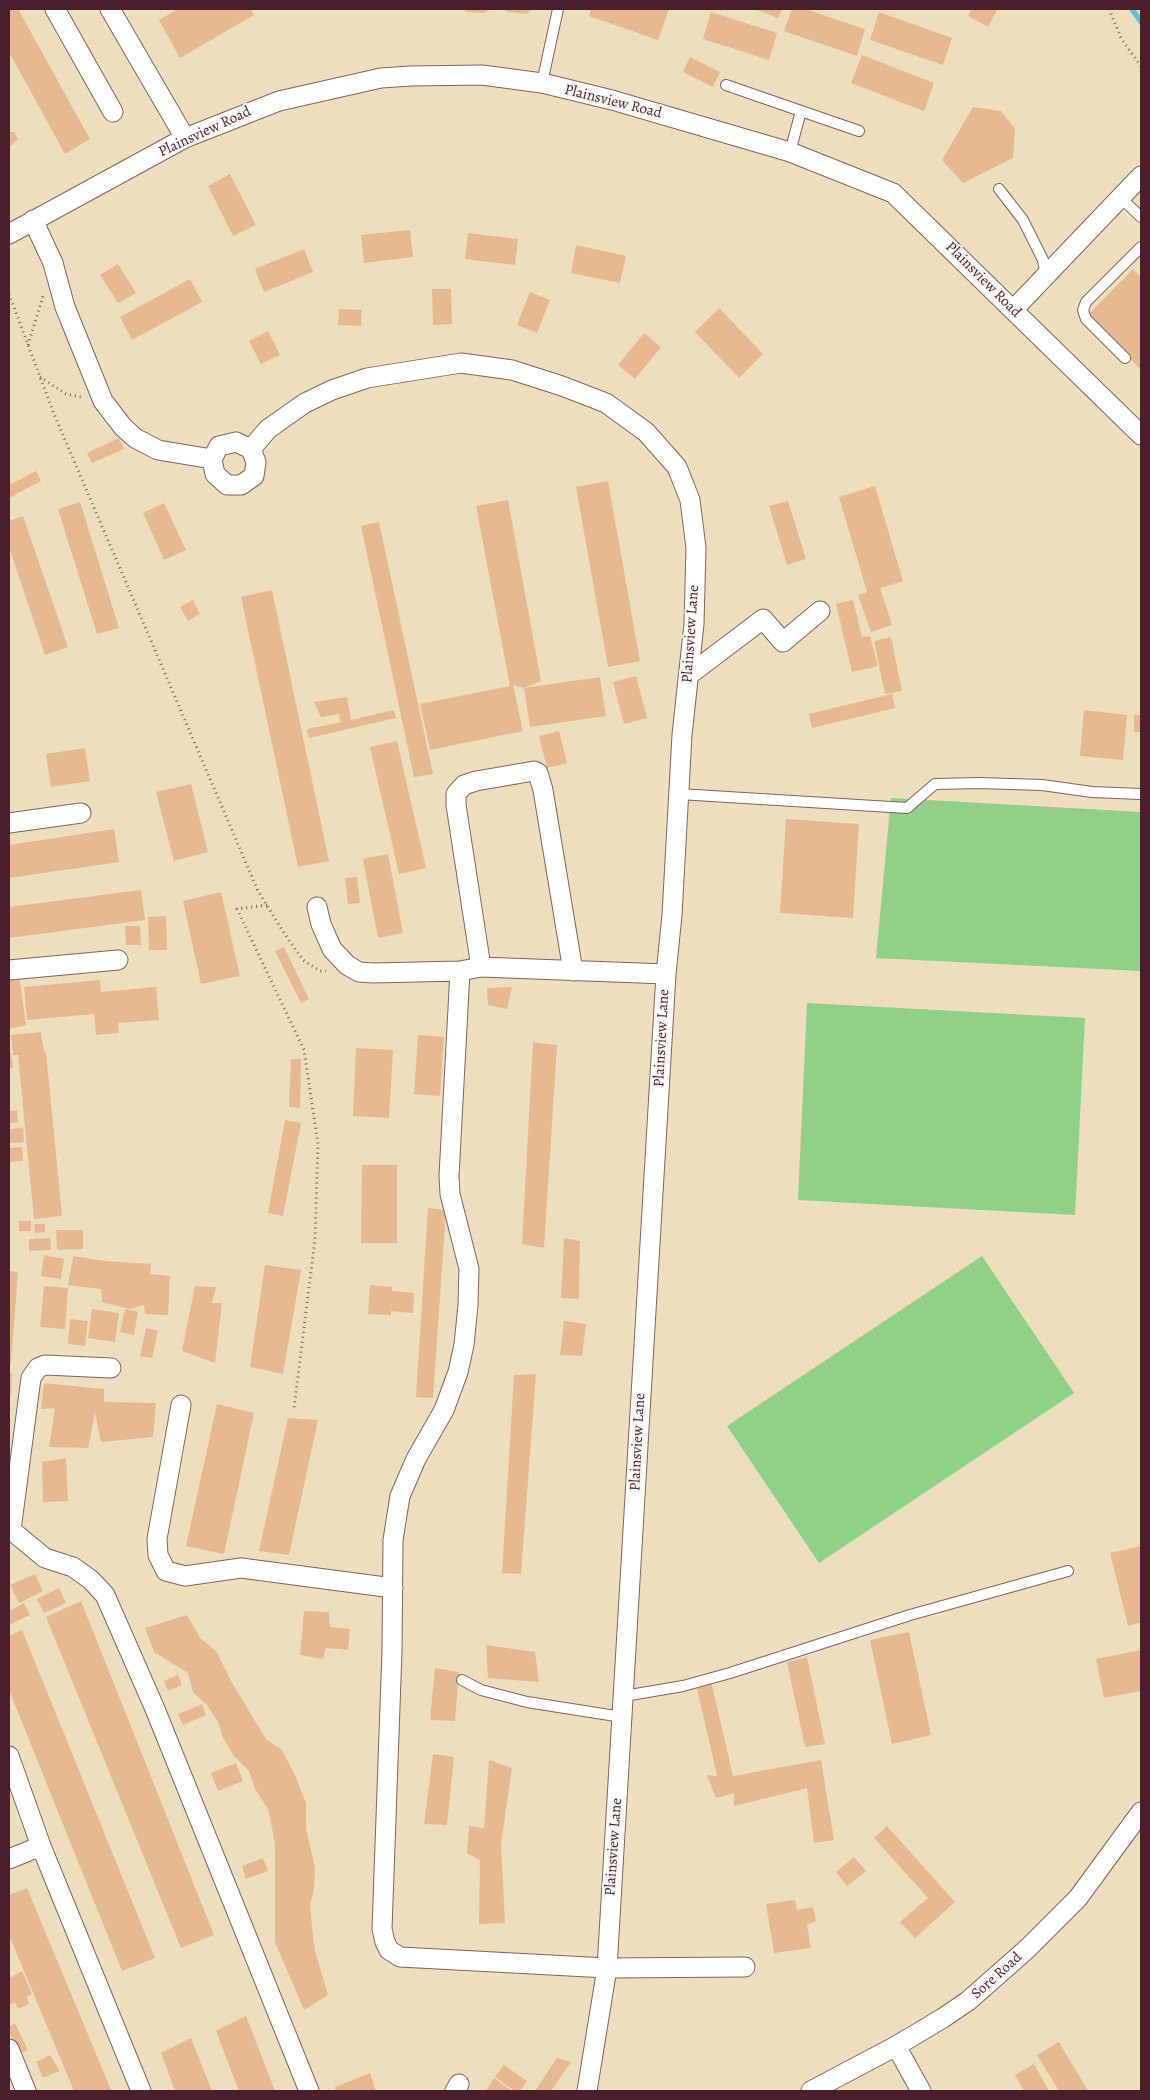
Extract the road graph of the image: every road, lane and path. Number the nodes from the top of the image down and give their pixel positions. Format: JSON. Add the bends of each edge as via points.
{"nodes":[{"id":1,"x":55,"y":9,"type":"edge"},
{"id":2,"x":110,"y":9,"type":"edge"},
{"id":3,"x":558,"y":9,"type":"edge"},
{"id":4,"x":1109,"y":9,"type":"edge"},
{"id":5,"x":1141,"y":66,"type":"edge"},
{"id":6,"x":542,"y":83,"type":"junction"},
{"id":7,"x":726,"y":85,"type":"dead end"},
{"id":8,"x":801,"y":111,"type":"junction"},
{"id":9,"x":113,"y":112,"type":"dead end"},
{"id":10,"x":859,"y":131,"type":"dead end"},
{"id":11,"x":185,"y":138,"type":"junction"},
{"id":12,"x":790,"y":152,"type":"junction"},
{"id":13,"x":1141,"y":176,"type":"edge"},
{"id":14,"x":999,"y":189,"type":"dead end"},
{"id":15,"x":1121,"y":198,"type":"junction"},
{"id":16,"x":1141,"y":217,"type":"edge"},
{"id":17,"x":33,"y":220,"type":"junction"},
{"id":18,"x":9,"y":234,"type":"edge"},
{"id":19,"x":1141,"y":247,"type":"edge"},
{"id":20,"x":1046,"y":276,"type":"junction"},
{"id":21,"x":44,"y":290,"type":"dead end"},
{"id":22,"x":9,"y":294,"type":"edge"},
{"id":23,"x":1013,"y":310,"type":"junction"},
{"id":24,"x":28,"y":345,"type":"junction"},
{"id":25,"x":1125,"y":358,"type":"dead end"},
{"id":26,"x":39,"y":377,"type":"junction"},
{"id":27,"x":103,"y":401,"type":"junction"},
{"id":28,"x":1141,"y":435,"type":"edge"},
{"id":29,"x":251,"y":449,"type":"junction"},
{"id":30,"x":212,"y":460,"type":"junction"},
{"id":31,"x":820,"y":611,"type":"dead end"},
{"id":32,"x":689,"y":675,"type":"junction"},
{"id":33,"x":679,"y":794,"type":"junction"},
{"id":34,"x":1141,"y":794,"type":"edge"},
{"id":35,"x":81,"y":813,"type":"dead end"},
{"id":36,"x":9,"y":823,"type":"edge"},
{"id":37,"x":267,"y":905,"type":"junction"},
{"id":38,"x":317,"y":907,"type":"dead end"},
{"id":39,"x":118,"y":960,"type":"dead end"},
{"id":40,"x":481,"y":967,"type":"junction"},
{"id":41,"x":9,"y":970,"type":"edge"},
{"id":42,"x":330,"y":971,"type":"dead end"},
{"id":43,"x":460,"y":971,"type":"junction"},
{"id":44,"x":573,"y":971,"type":"junction"},
{"id":45,"x":666,"y":974,"type":"junction"},
{"id":46,"x":111,"y":1368,"type":"dead end"},
{"id":47,"x":181,"y":1405,"type":"dead end"},
{"id":48,"x":294,"y":1408,"type":"dead end"},
{"id":49,"x":10,"y":1532,"type":"edge"},
{"id":50,"x":1068,"y":1571,"type":"dead end"},
{"id":51,"x":393,"y":1588,"type":"junction"},
{"id":52,"x":462,"y":1680,"type":"dead end"},
{"id":53,"x":624,"y":1696,"type":"junction"},
{"id":54,"x":622,"y":1717,"type":"junction"},
{"id":55,"x":9,"y":1756,"type":"edge"},
{"id":56,"x":1141,"y":1812,"type":"edge"},
{"id":57,"x":41,"y":1846,"type":"junction"},
{"id":58,"x":9,"y":1859,"type":"edge"},
{"id":59,"x":745,"y":1967,"type":"dead end"},
{"id":60,"x":607,"y":1968,"type":"junction"},
{"id":61,"x":896,"y":2046,"type":"junction"},
{"id":62,"x":9,"y":2049,"type":"edge"},
{"id":63,"x":26,"y":2091,"type":"edge"},
{"id":64,"x":141,"y":2091,"type":"edge"},
{"id":65,"x":309,"y":2091,"type":"edge"},
{"id":66,"x":587,"y":2091,"type":"edge"},
{"id":67,"x":811,"y":2091,"type":"edge"},
{"id":68,"x":921,"y":2091,"type":"edge"}],
"edges":[{"from":1,"to":9,"type":"street"},
{"from":2,"to":11,"type":"street"},
{"from":3,"to":6,"type":"lane"},
{"from":4,"to":5,"type":"path","via":[[1122,40]]},
{"from":6,"to":11,"type":"street","name":"Plainsview Road","via":[[482,75],[381,78],[255,108]]},
{"from":6,"to":12,"type":"street","name":"Plainsview Road"},
{"from":7,"to":8,"type":"lane"},
{"from":8,"to":10,"type":"lane"},
{"from":8,"to":12,"type":"lane"},
{"from":11,"to":17,"type":"street","name":"Plainsview Road"},
{"from":12,"to":23,"type":"street","name":"Plainsview Road","via":[[893,193]]},
{"from":13,"to":15,"type":"street"},
{"from":14,"to":20,"type":"lane","via":[[1023,220],[1043,260]]},
{"from":15,"to":16,"type":"lane"},
{"from":15,"to":20,"type":"street"},
{"from":17,"to":18,"type":"street","name":"Plainsview Road"},
{"from":17,"to":27,"type":"street","via":[[53,263],[65,307]]},
{"from":19,"to":25,"type":"lane","via":[[1086,302],[1083,310],[1086,319]]},
{"from":20,"to":23,"type":"street"},
{"from":21,"to":24,"type":"path"},
{"from":22,"to":24,"type":"path"},
{"from":23,"to":28,"type":"street","name":"Plainsview Road"},
{"from":24,"to":26,"type":"path"},
{"from":26,"to":27,"type":"path","via":[[66,394]]},
{"from":26,"to":37,"type":"path","via":[[258,891]]},
{"from":27,"to":30,"type":"street","via":[[123,428],[135,438],[158,450]]},
{"from":29,"to":30,"type":"street","via":[[236,442],[219,446]]},
{"from":29,"to":30,"type":"street","via":[[256,462],[254,476],[241,485],[227,485],[215,474]]},
{"from":29,"to":32,"type":"street","name":"Plainsview Lane","via":[[268,429],[305,403],[367,378],[418,368],[461,363],[512,370],[606,403],[646,432],[676,467],[690,500],[696,548]]},
{"from":31,"to":32,"type":"street","via":[[783,642],[763,619]]},
{"from":32,"to":33,"type":"street","name":"Plainsview Lane"},
{"from":33,"to":34,"type":"lane","via":[[907,808],[935,784],[1042,785]]},
{"from":33,"to":45,"type":"street","name":"Plainsview Lane"},
{"from":35,"to":36,"type":"street"},
{"from":37,"to":42,"type":"path","via":[[303,960],[320,971]]},
{"from":37,"to":48,"type":"path","via":[[237,910],[304,1050],[318,1144],[315,1239]]},
{"from":38,"to":43,"type":"street","via":[[332,949],[347,965],[360,972]]},
{"from":39,"to":41,"type":"street"},
{"from":40,"to":43,"type":"street"},
{"from":40,"to":44,"type":"street"},
{"from":40,"to":44,"type":"street","via":[[456,794],[476,780],[534,771],[538,773],[543,790]]},
{"from":43,"to":51,"type":"street","via":[[448,1176],[469,1269],[464,1345],[444,1410],[416,1459],[400,1496],[393,1540]]},
{"from":44,"to":45,"type":"street"},
{"from":45,"to":53,"type":"street","name":"Plainsview Lane"},
{"from":46,"to":49,"type":"street","via":[[45,1365],[38,1368],[31,1378]]},
{"from":47,"to":51,"type":"street","via":[[157,1539],[158,1555],[166,1571],[185,1576],[240,1568]]},
{"from":49,"to":65,"type":"street","via":[[45,1558],[73,1567],[105,1595],[155,1709]]},
{"from":50,"to":53,"type":"lane","via":[[910,1615],[683,1686]]},
{"from":51,"to":60,"type":"street","via":[[382,1929],[389,1950],[400,1957]]},
{"from":52,"to":54,"type":"lane","via":[[481,1690],[527,1702]]},
{"from":53,"to":54,"type":"street","name":"Plainsview Lane"},
{"from":54,"to":60,"type":"street","name":"Plainsview Lane"},
{"from":55,"to":57,"type":"street"},
{"from":56,"to":61,"type":"street","name":"Sore Road","via":[[1089,1884],[1053,1924],[968,2001]]},
{"from":57,"to":58,"type":"street"},
{"from":57,"to":64,"type":"street"},
{"from":59,"to":60,"type":"street"},
{"from":60,"to":66,"type":"street","name":"Plainsview Lane"},
{"from":61,"to":67,"type":"street","name":"Sore Road"},
{"from":61,"to":68,"type":"street"},
{"from":62,"to":63,"type":"street"}]}
